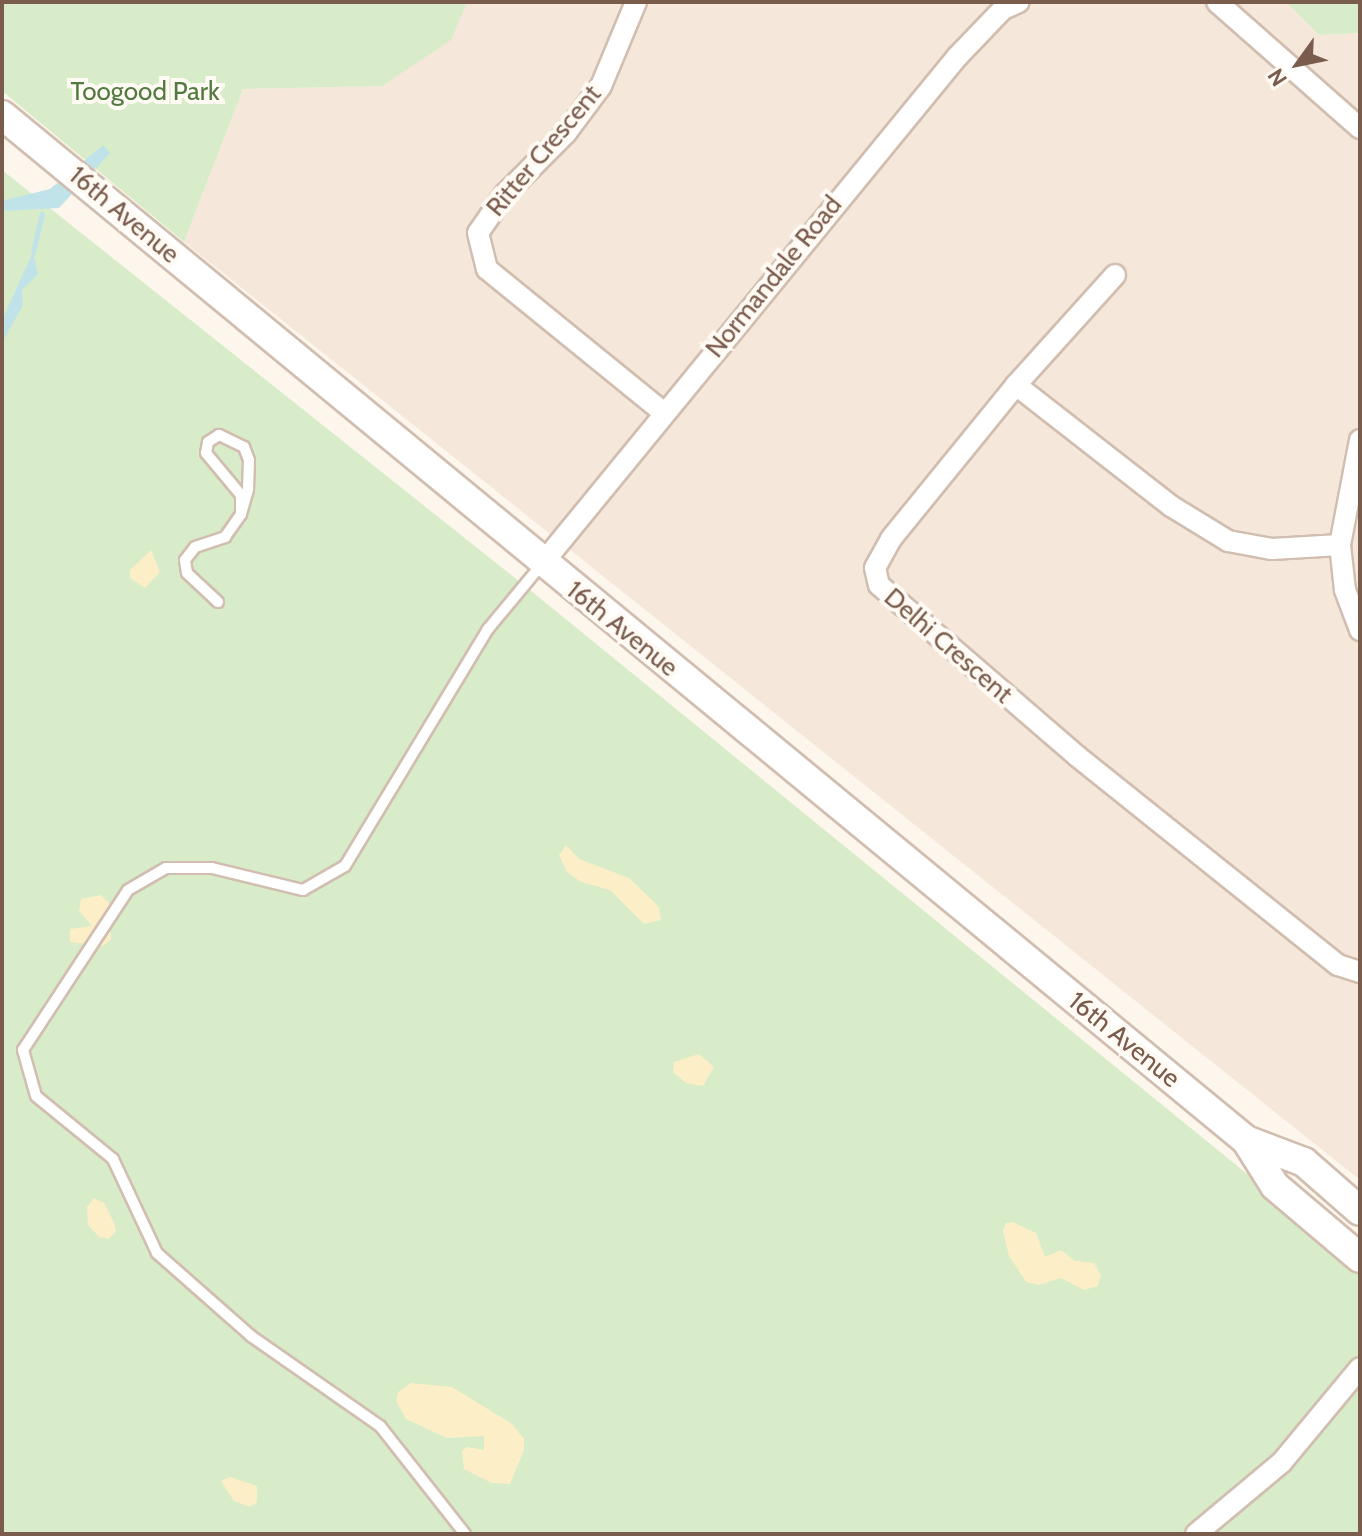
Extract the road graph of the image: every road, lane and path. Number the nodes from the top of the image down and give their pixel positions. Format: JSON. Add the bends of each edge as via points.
{"nodes":[{"id":1,"x":636,"y":2,"type":"edge"},
{"id":2,"x":1019,"y":2,"type":"edge"},
{"id":3,"x":1217,"y":2,"type":"edge"},
{"id":4,"x":2,"y":115,"type":"edge"},
{"id":5,"x":1360,"y":128,"type":"edge"},
{"id":6,"x":1115,"y":275,"type":"dead end"},
{"id":7,"x":1016,"y":385,"type":"junction"},
{"id":8,"x":663,"y":412,"type":"junction"},
{"id":9,"x":1360,"y":440,"type":"edge"},
{"id":10,"x":241,"y":514,"type":"junction"},
{"id":11,"x":1340,"y":545,"type":"junction"},
{"id":12,"x":542,"y":564,"type":"junction"},
{"id":13,"x":218,"y":602,"type":"dead end"},
{"id":14,"x":1360,"y":630,"type":"edge"},
{"id":15,"x":1360,"y":972,"type":"edge"},
{"id":16,"x":1246,"y":1140,"type":"junction"},
{"id":17,"x":1360,"y":1211,"type":"edge"},
{"id":18,"x":1360,"y":1258,"type":"edge"},
{"id":19,"x":1360,"y":1368,"type":"edge"},
{"id":20,"x":465,"y":1534,"type":"edge"},
{"id":21,"x":1196,"y":1534,"type":"edge"}],
"edges":[{"from":1,"to":8,"type":"street","name":"Ritter Crescent","via":[[601,86],[566,133],[505,194],[478,233],[487,269]]},
{"from":2,"to":8,"type":"street","name":"Normandale Road","via":[[1003,9],[957,57]]},
{"from":3,"to":5,"type":"street"},
{"from":4,"to":12,"type":"main road","name":"16th Avenue"},
{"from":6,"to":7,"type":"street","name":"Delhi Crescent"},
{"from":7,"to":11,"type":"street","via":[[1171,506],[1228,541],[1272,549]]},
{"from":7,"to":15,"type":"street","name":"Delhi Crescent","via":[[879,556],[879,585],[1077,756],[1338,965]]},
{"from":8,"to":12,"type":"street","name":"Normandale Road"},
{"from":9,"to":11,"type":"street"},
{"from":10,"to":10,"type":"lane","via":[[241,495],[206,453],[208,442],[219,435],[244,447],[249,460]]},
{"from":10,"to":13,"type":"lane","via":[[225,537],[195,547],[185,560],[187,573]]},
{"from":11,"to":14,"type":"street","via":[[1345,590]]},
{"from":12,"to":16,"type":"main road","name":"16th Avenue"},
{"from":12,"to":20,"type":"lane","via":[[488,629],[345,866],[303,890],[212,868],[166,868],[128,890],[23,1050],[36,1096],[113,1159],[157,1253],[251,1336],[380,1426]]},
{"from":16,"to":17,"type":"main road","name":"16th Avenue","via":[[1304,1162]]},
{"from":16,"to":18,"type":"main road","name":"16th Avenue","via":[[1275,1186]]},
{"from":19,"to":21,"type":"street","via":[[1282,1462]]}]}
